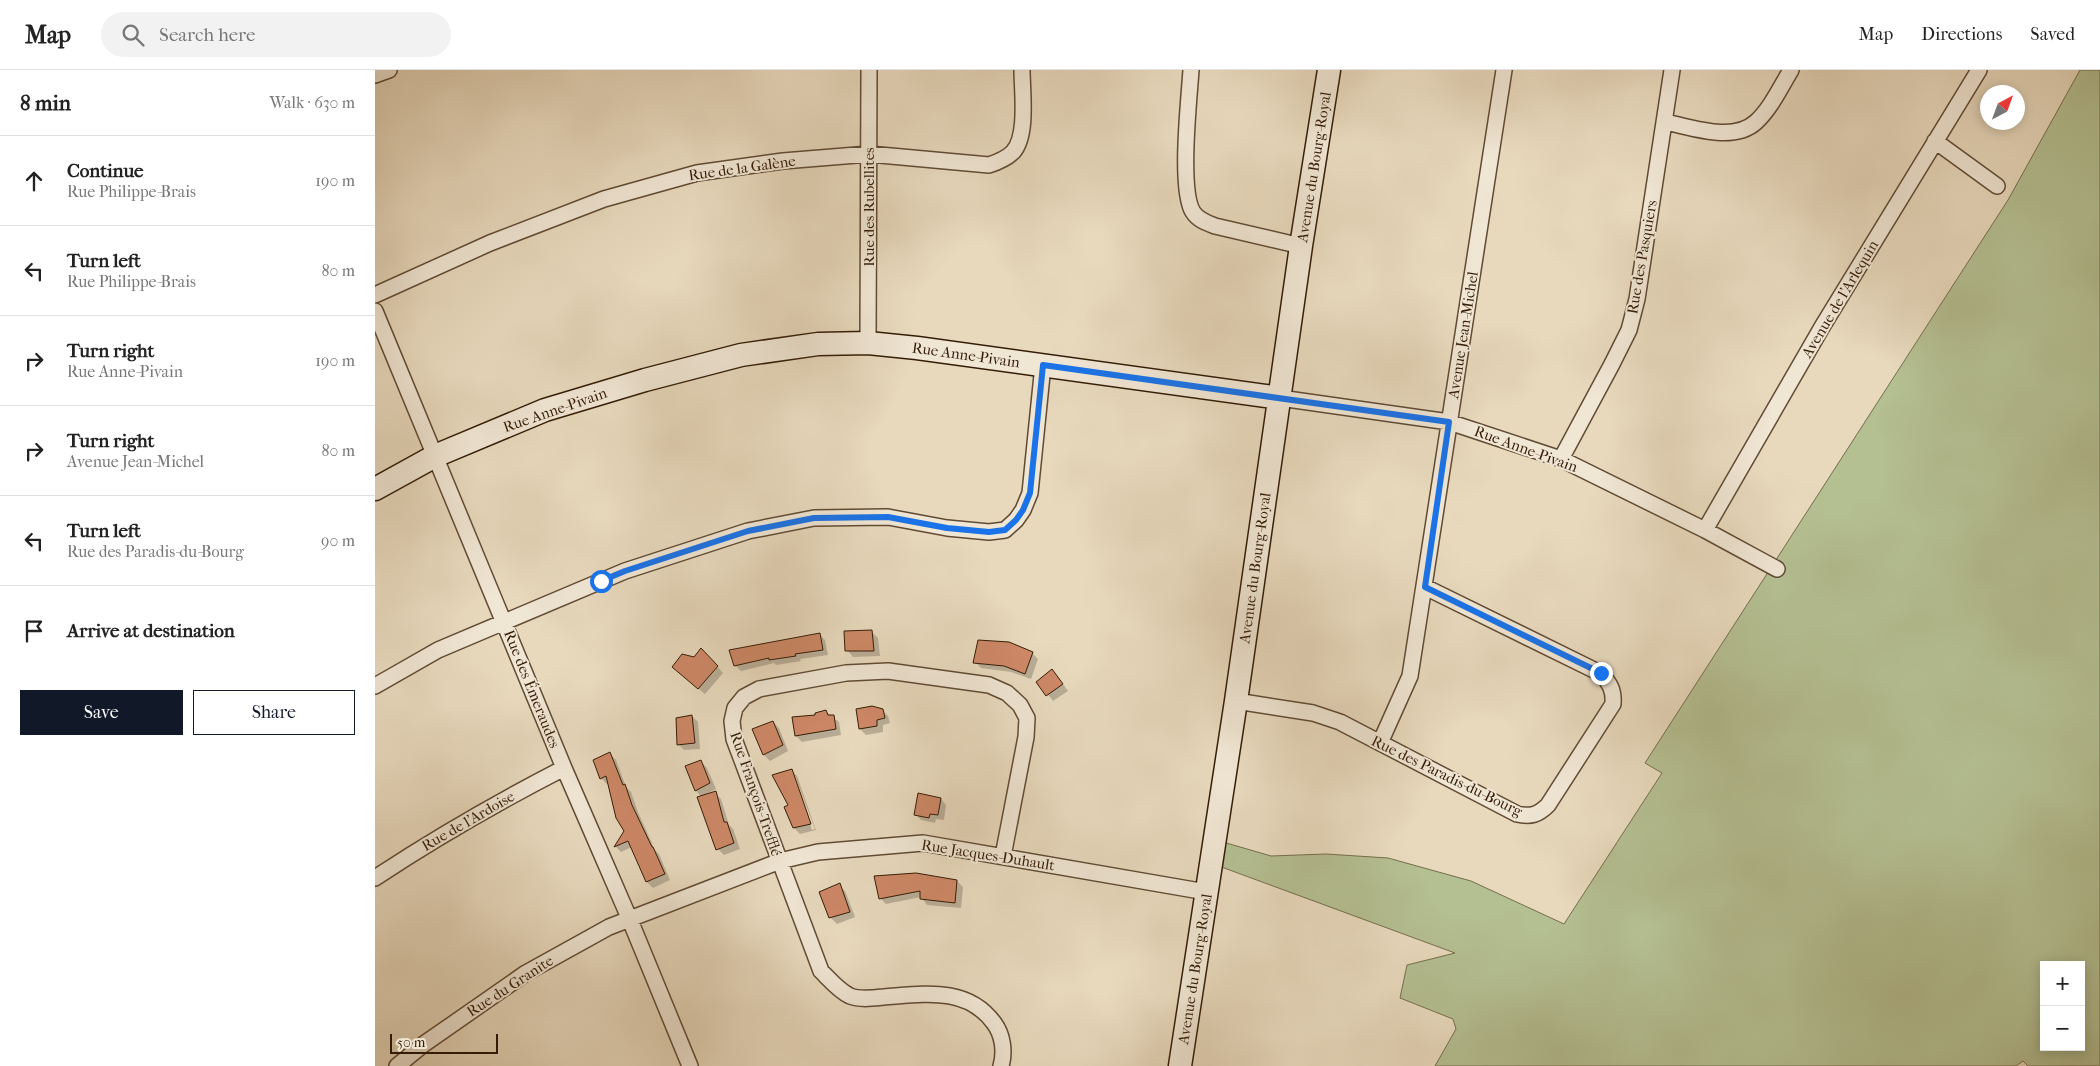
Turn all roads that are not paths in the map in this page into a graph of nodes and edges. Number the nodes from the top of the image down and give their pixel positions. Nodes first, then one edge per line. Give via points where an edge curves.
1 (389, 70) edge
2 (869, 70) edge
3 (1023, 70) edge
4 (1191, 70) edge
5 (1329, 70) edge
6 (1503, 70) edge
7 (1673, 70) edge
8 (1791, 70) edge
9 (1979, 70) edge
10 (375, 75) edge
11 (1665, 122) junction
12 (1935, 141) junction
13 (869, 154) junction
14 (1997, 186) dead end
15 (1301, 246) junction
16 (375, 296) edge
17 (375, 311) edge
18 (868, 343) junction
19 (1043, 365) junction
20 (1280, 398) junction
21 (1449, 422) junction
22 (435, 456) junction
23 (1561, 458) junction
24 (375, 489) edge
25 (1705, 530) junction
26 (1777, 569) dead end
27 (1425, 587) junction
28 (505, 622) junction
29 (375, 686) edge
30 (1236, 701) junction
31 (1380, 743) junction
32 (565, 768) junction
33 (1003, 856) junction
34 (780, 861) junction
35 (375, 878) edge
36 (1206, 892) junction
37 (630, 920) junction
38 (397, 1066) edge
39 (690, 1066) edge
40 (1001, 1066) edge
41 (1180, 1066) edge

1 - 10 street
2 - 13 street, Rue des Rubellites
3 - 13 street, Rue de la Galène via 1021,139 1014,151 1001,161 989,165
4 - 15 street via 1185,185 1193,213 1215,226
5 - 15 street, Avenue du Bourg-Royal
6 - 21 street, Avenue Jean-Michel
7 - 11 street, Rue des Pasquiers
8 - 11 street via 1768,108 1754,124 1740,131 1719,132
9 - 12 street, Avenue de l'Arlequin
11 - 23 street, Rue des Pasquiers via 1637,299 1629,330
12 - 14 street
12 - 25 street, Avenue de l'Arlequin via 1817,335
13 - 16 street, Rue de la Galène via 706,171 604,199 490,243
13 - 18 street, Rue des Rubellites
15 - 20 street, Avenue du Bourg-Royal
17 - 22 street, Rue des Émeraudes
18 - 19 street, Rue Anne-Pivain
18 - 22 street, Rue Anne-Pivain via 818,344 741,355 664,375 545,410
19 - 20 street, Rue Anne-Pivain
19 - 28 street via 1030,493 1023,510 1005,530 989,532 947,528 888,517 814,518 748,531 625,571
20 - 21 street, Rue Anne-Pivain
20 - 30 street, Avenue du Bourg-Royal
21 - 23 street, Rue Anne-Pivain
21 - 27 street, Avenue Jean-Michel
22 - 24 street, Rue Anne-Pivain
22 - 28 street, Rue des Émeraudes
23 - 25 street, Rue Anne-Pivain
25 - 26 street, Rue Anne-Pivain
27 - 31 street, Avenue Jean-Michel via 1410,676
27 - 31 street, Rue des Paradis-du-Bourg via 1601,673 1611,684 1613,704 1539,814 1517,814
28 - 29 street via 438,650
28 - 32 street, Rue des Émeraudes
30 - 31 street, Rue des Paradis-du-Bourg via 1313,713 1340,722
30 - 36 street, Avenue du Bourg-Royal
32 - 35 street, Rue de l'Ardoise via 497,803
32 - 37 street, Rue des Émeraudes
33 - 34 street, Rue Jacques-Duhault via 923,843 819,852
33 - 34 street, Rue François-Trefflé via 1026,737 1027,718 1020,705 1007,693 989,685 888,670 847,673 759,689 744,697 735,708 732,721 734,739
33 - 36 street, Rue Jacques-Duhault
34 - 37 street, Rue Jacques-Duhault
34 - 40 street, Rue François-Trefflé via 821,970 834,984 851,996 869,999 928,994 951,995 970,1001 999,1029 1004,1055
36 - 41 street, Avenue du Bourg-Royal
37 - 38 street, Rue du Granite via 609,927 526,972
37 - 39 street, Rue des Émeraudes

